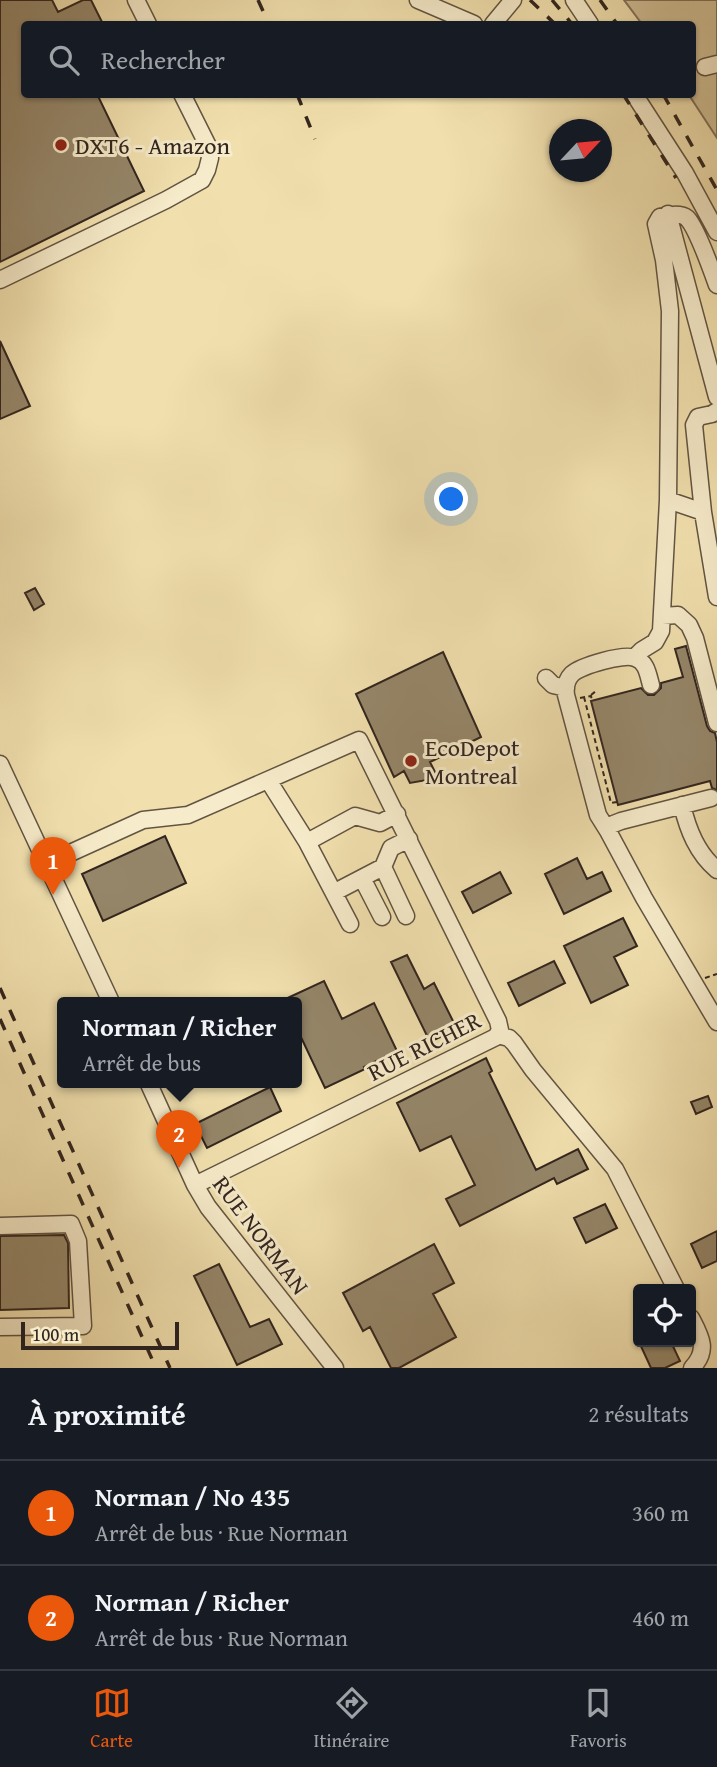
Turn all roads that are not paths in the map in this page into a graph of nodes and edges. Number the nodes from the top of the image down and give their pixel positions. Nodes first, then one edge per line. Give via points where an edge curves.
1 (136, 0) edge
2 (418, 0) edge
3 (513, 0) edge
4 (575, 0) edge
5 (146, 21) edge
6 (467, 21) edge
7 (496, 21) edge
8 (588, 21) edge
9 (184, 98) edge
10 (637, 98) edge
11 (668, 214) junction
12 (717, 232) edge
13 (0, 280) edge
14 (717, 285) edge
15 (717, 397) edge
16 (717, 411) edge
17 (668, 500) junction
18 (703, 512) junction
19 (717, 597) edge
20 (662, 616) junction
21 (635, 657) junction
22 (546, 678) dead end
23 (650, 685) dead end
24 (570, 694) junction
25 (717, 723) edge
26 (0, 764) edge
27 (268, 780) junction
28 (711, 798) dead end
29 (682, 805) junction
30 (397, 814) junction
31 (606, 827) junction
32 (408, 839) junction
33 (307, 842) junction
34 (47, 864) junction
35 (383, 867) junction
36 (717, 870) edge
37 (362, 878) junction
38 (335, 892) junction
39 (406, 916) dead end
40 (382, 917) dead end
41 (350, 924) dead end
42 (109, 997) edge
43 (717, 1022) edge
44 (498, 1035) junction
45 (151, 1088) edge
46 (195, 1185) junction
47 (0, 1226) edge
48 (673, 1284) edge
49 (0, 1328) edge
50 (696, 1329) edge
51 (335, 1368) edge
52 (692, 1368) edge

1 - 5 street
2 - 6 street
3 - 7 street
4 - 8 street
9 - 13 street via 208,146 210,158 202,180
10 - 12 street
11 - 14 street via 689,221
11 - 15 street
11 - 17 street via 660,216 656,224 670,311
16 - 18 street via 698,417 695,423
17 - 18 street
17 - 20 street
18 - 19 street
20 - 21 street via 657,639
20 - 25 street via 678,615 690,625
21 - 23 street via 645,666
21 - 24 street via 579,670 569,678
22 - 24 street
24 - 31 street via 566,699 595,809
26 - 34 street
27 - 30 street, RUE RICHER via 359,740
27 - 33 street
27 - 34 street via 188,815 143,820
28 - 29 street
29 - 31 street
29 - 36 street via 689,832
30 - 32 street, RUE RICHER
30 - 33 street via 380,823 355,817
31 - 43 street
32 - 35 street via 391,848
32 - 44 street, RUE RICHER via 498,1021
33 - 38 street
34 - 42 street
35 - 37 street
35 - 39 street
37 - 38 street
37 - 40 street
38 - 41 street
44 - 46 street, RUE RICHER
44 - 48 street via 514,1043 615,1169
45 - 46 street, RUE NORMAN
46 - 51 street, RUE NORMAN via 215,1218
47 - 49 street via 71,1224 78,1241 83,1326
50 - 52 street via 702,1348

